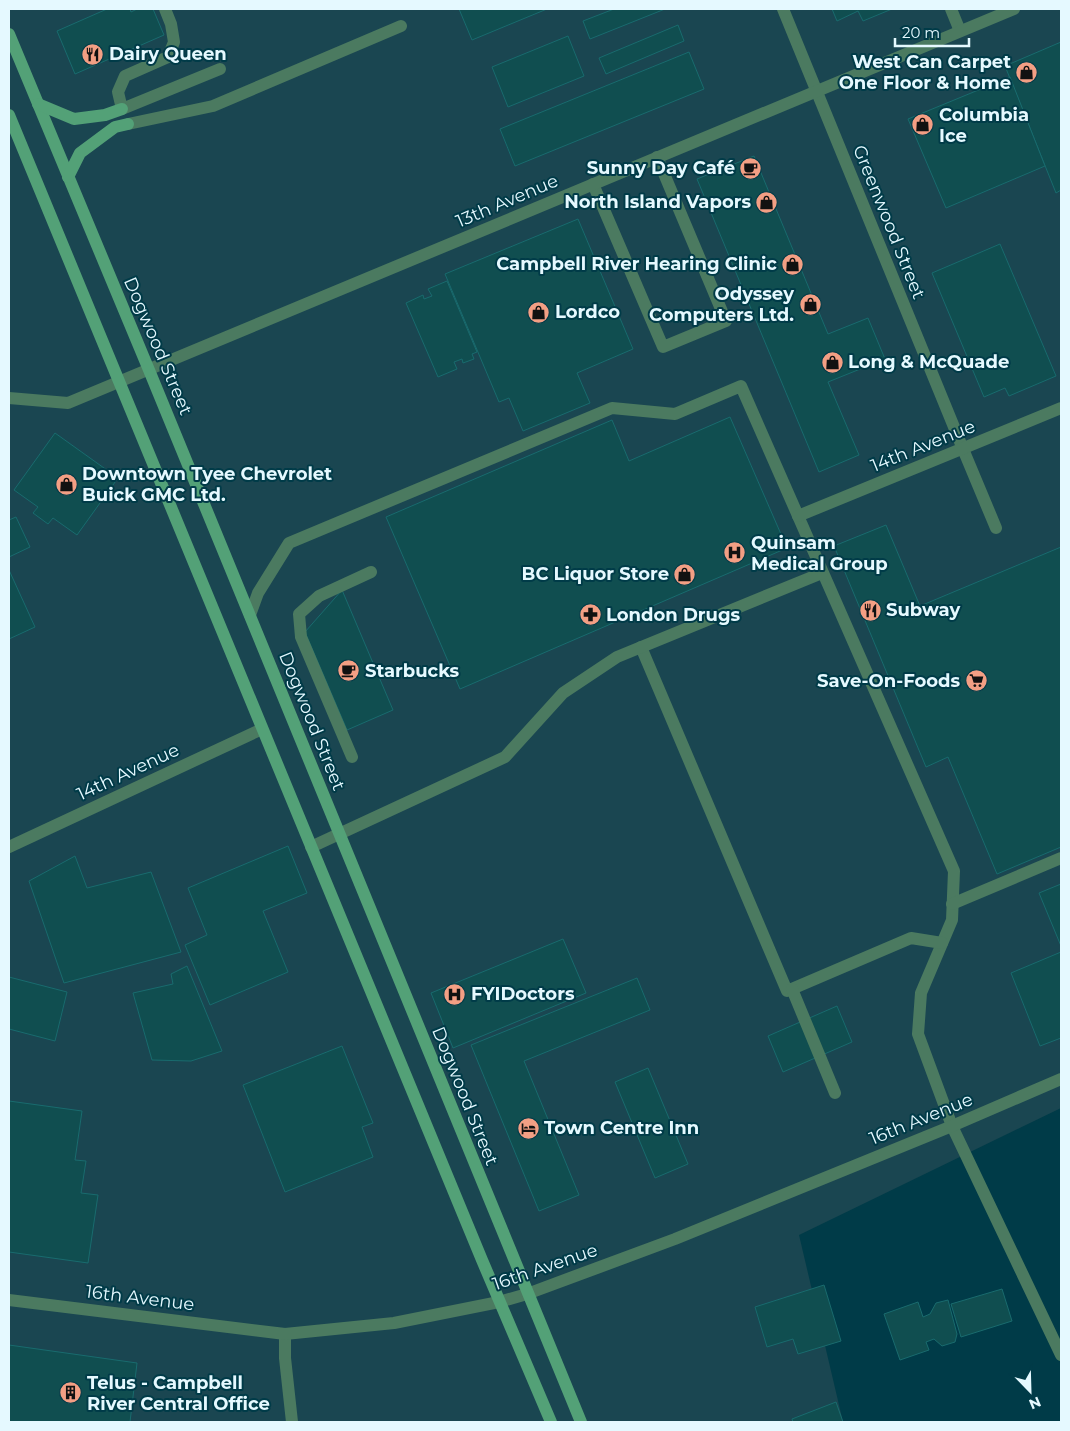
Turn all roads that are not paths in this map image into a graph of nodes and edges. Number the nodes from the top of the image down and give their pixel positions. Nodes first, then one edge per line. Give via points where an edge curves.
1 (165, 9) edge
2 (783, 9) edge
3 (951, 9) edge
4 (1014, 9) edge
5 (401, 26) dead end
6 (960, 31) junction
7 (9, 34) edge
8 (220, 69) dead end
9 (816, 91) junction
10 (38, 104) junction
11 (122, 109) junction
12 (9, 115) edge
13 (128, 124) joint
14 (657, 157) junction
15 (68, 178) junction
16 (593, 184) junction
17 (149, 370) junction
18 (119, 382) junction
19 (9, 398) edge
20 (1061, 408) edge
21 (963, 449) junction
22 (798, 516) junction
23 (996, 528) dead end
24 (371, 572) dead end
25 (822, 573) junction
26 (250, 615) junction
27 (641, 647) junction
28 (262, 729) junction
29 (352, 758) dead end
30 (339, 834) junction
31 (9, 847) edge
32 (311, 847) junction
33 (1061, 858) edge
34 (952, 904) junction
35 (942, 943) junction
36 (792, 989) junction
37 (1061, 1079) edge
38 (835, 1093) dead end
39 (952, 1126) junction
40 (527, 1294) junction
41 (9, 1300) edge
42 (499, 1302) junction
43 (285, 1334) junction
44 (1061, 1355) edge
45 (292, 1422) edge
46 (551, 1422) edge
47 (580, 1422) edge

1 - 11 street via 174,42 168,57 125,76 118,92
2 - 9 street, Greenwood Street
3 - 6 street
4 - 6 street, 13th Avenue
5 - 13 street via 212,106
6 - 9 street, 13th Avenue
7 - 10 main road, Dogwood Street
8 - 11 street
9 - 14 street, 13th Avenue
9 - 21 street, Greenwood Street
10 - 11 main road via 74,118 105,116
10 - 15 main road, Dogwood Street
12 - 18 main road
13 - 15 main road via 115,127 80,153
14 - 16 street, 13th Avenue
14 - 16 street via 726,321 662,348
15 - 17 main road, Dogwood Street
16 - 17 street, 13th Avenue
17 - 18 street, 13th Avenue
17 - 26 main road, Dogwood Street
18 - 19 street, 13th Avenue via 68,403
18 - 28 main road
20 - 21 street, 14th Avenue
21 - 22 street, 14th Avenue
21 - 23 street, Greenwood Street
22 - 25 street
22 - 26 street via 741,386 675,414 612,408 289,543 258,593
24 - 29 street via 319,596 299,614 301,637
25 - 27 street
25 - 34 street via 954,871
26 - 30 main road, Dogwood Street
27 - 30 street via 616,657 564,693 505,757
27 - 36 street via 787,991
28 - 31 street, 14th Avenue
28 - 32 main road
30 - 32 street
30 - 40 main road, Dogwood Street
32 - 42 main road
33 - 34 street
34 - 35 street via 952,920
35 - 36 street via 911,938
35 - 39 street via 921,993 918,1034
36 - 38 street
37 - 39 street, 16th Avenue
39 - 40 street, 16th Avenue via 675,1239
39 - 44 street
40 - 42 street, 16th Avenue
40 - 47 main road, Dogwood Street
41 - 43 street, 16th Avenue
42 - 43 street, 16th Avenue via 394,1323
42 - 46 main road
43 - 45 street

